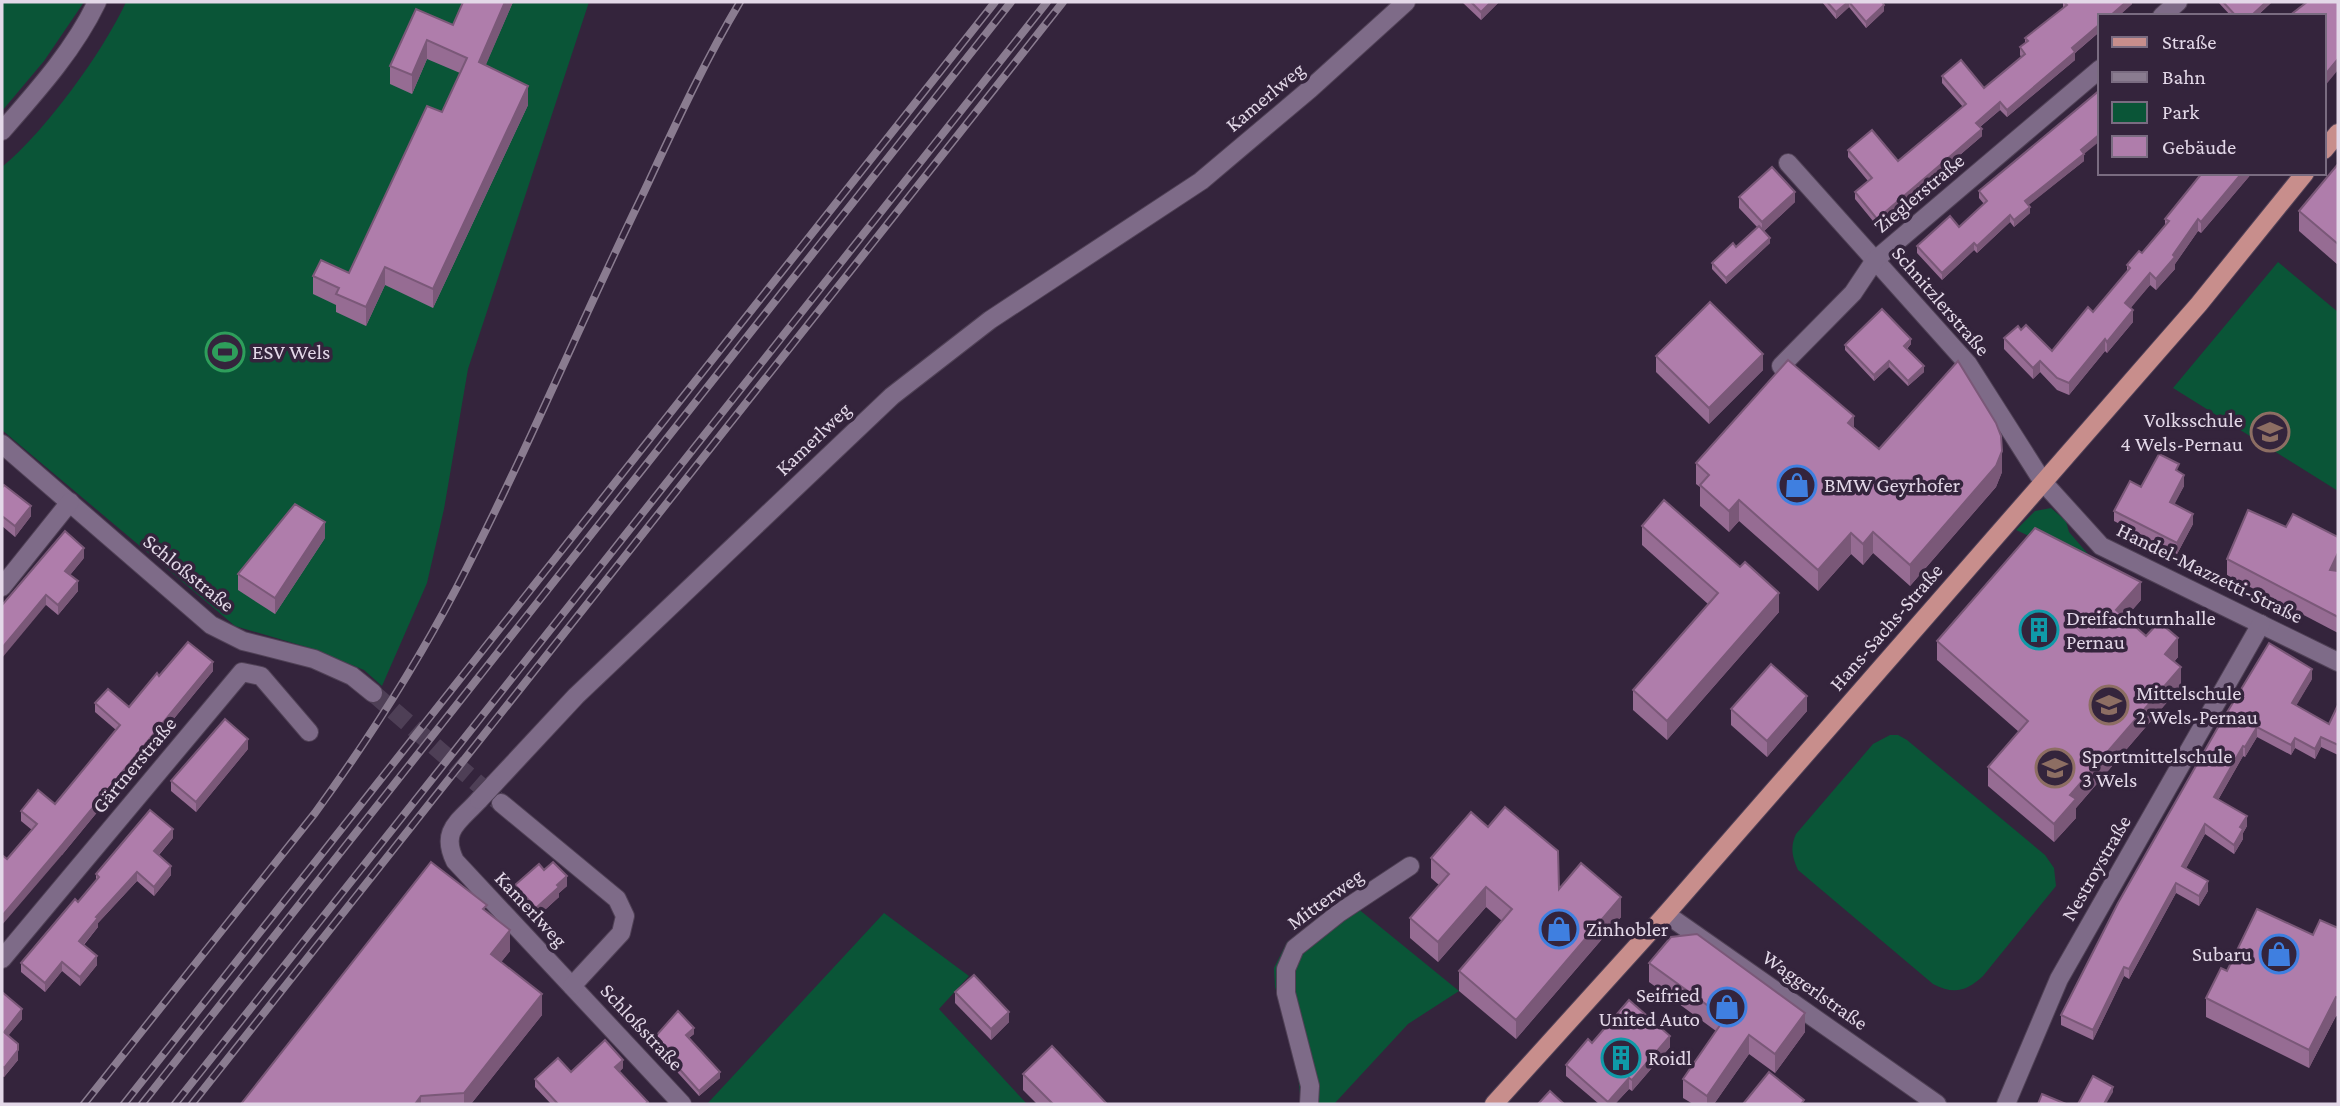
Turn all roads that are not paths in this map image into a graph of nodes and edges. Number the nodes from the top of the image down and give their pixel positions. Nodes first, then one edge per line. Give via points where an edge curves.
1 (97, 2) edge
2 (1406, 2) edge
3 (2178, 2) edge
4 (2164, 14) edge
5 (2098, 71) edge
6 (2, 131) edge
7 (2338, 133) edge
8 (2326, 148) edge
9 (1788, 163) dead end
10 (2303, 175) edge
11 (1875, 260) junction
12 (1781, 366) edge
13 (2, 444) edge
14 (2043, 482) junction
15 (70, 502) junction
16 (2, 587) edge
17 (2261, 624) junction
18 (2338, 662) edge
19 (373, 693) tunnel mouth
20 (309, 732) dead end
21 (501, 803) tunnel mouth
22 (1410, 866) dead end
23 (1666, 914) junction
24 (2, 959) edge
25 (572, 986) junction
26 (682, 1104) edge
27 (1309, 1104) edge
28 (1494, 1104) edge
29 (1937, 1104) edge
30 (2006, 1104) edge

1 - 6 street via 43,85
2 - 25 street, Kamerlweg, bridge via 1201,181 990,320 892,396 576,696 450,832 448,846 455,861
3 - 4 street
5 - 11 street, Zieglerstraße
7 - 8 main road
9 - 11 street, Schnitzlerstraße
10 - 14 main road, Hans-Sachs-Straße via 2199,304
11 - 12 street, Zieglerstraße via 1853,293
11 - 14 street, Schnitzlerstraße via 1968,365
13 - 15 street, Schloßstraße
14 - 17 street, Handel-Mazzetti-Straße via 2101,546
14 - 23 main road, Hans-Sachs-Straße
15 - 16 street
15 - 19 street, Schloßstraße via 211,625 243,641 314,659
17 - 18 street, Handel-Mazzetti-Straße
17 - 30 street, Nestroystraße via 2059,979
20 - 24 street, Gärtnerstraße via 261,676 242,672
21 - 25 street, Schloßstraße via 617,899 625,916 621,933
22 - 27 street, Mitterweg via 1295,948 1286,969 1286,993 1310,1086
23 - 28 main road, Hans-Sachs-Straße
23 - 29 street, Waggerlstraße
25 - 26 street, Schloßstraße

